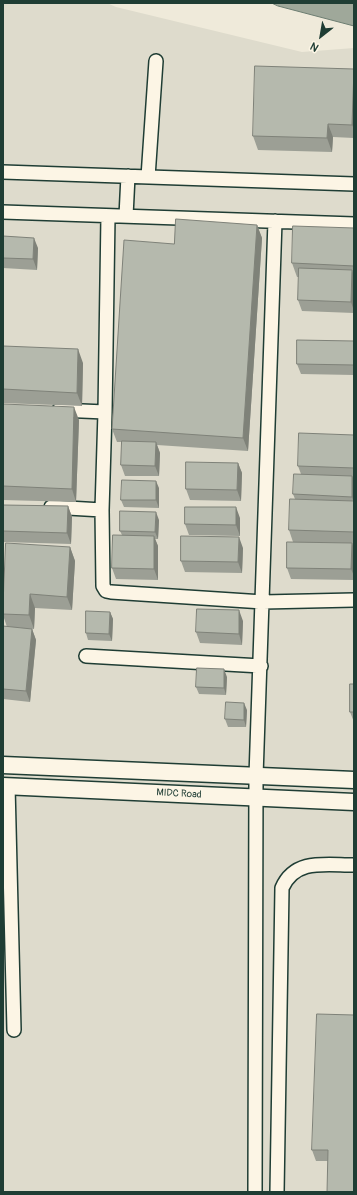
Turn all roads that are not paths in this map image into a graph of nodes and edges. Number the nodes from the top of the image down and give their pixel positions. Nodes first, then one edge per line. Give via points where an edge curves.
1 (156, 61) dead end
2 (3, 172) edge
3 (128, 176) junction
4 (148, 176) junction
5 (354, 184) edge
6 (3, 212) edge
7 (108, 216) junction
8 (126, 216) junction
9 (276, 221) junction
10 (354, 224) edge
11 (42, 410) edge
12 (105, 412) junction
13 (41, 507) edge
14 (102, 510) junction
15 (354, 600) edge
16 (263, 602) junction
17 (86, 656) dead end
18 (261, 666) junction
19 (3, 765) edge
20 (256, 776) junction
21 (354, 780) edge
22 (6, 786) edge
23 (256, 798) junction
24 (354, 802) edge
25 (354, 865) edge
26 (14, 1030) dead end
27 (255, 1192) edge
28 (277, 1192) edge

1 - 4 street
2 - 3 street
3 - 4 street
3 - 8 street
4 - 5 street
6 - 7 street
7 - 8 street
7 - 12 street
8 - 9 street
9 - 10 street
9 - 16 street
11 - 12 street
12 - 14 street
13 - 14 street
14 - 16 street via 103,586 106,591
15 - 16 street
16 - 18 street
17 - 18 street
18 - 20 street
19 - 20 main road
20 - 21 main road
20 - 23 street
22 - 23 main road, MIDC Road
22 - 26 street
23 - 24 main road, MIDC Road
23 - 27 street
25 - 28 street via 308,865 287,878 282,888

